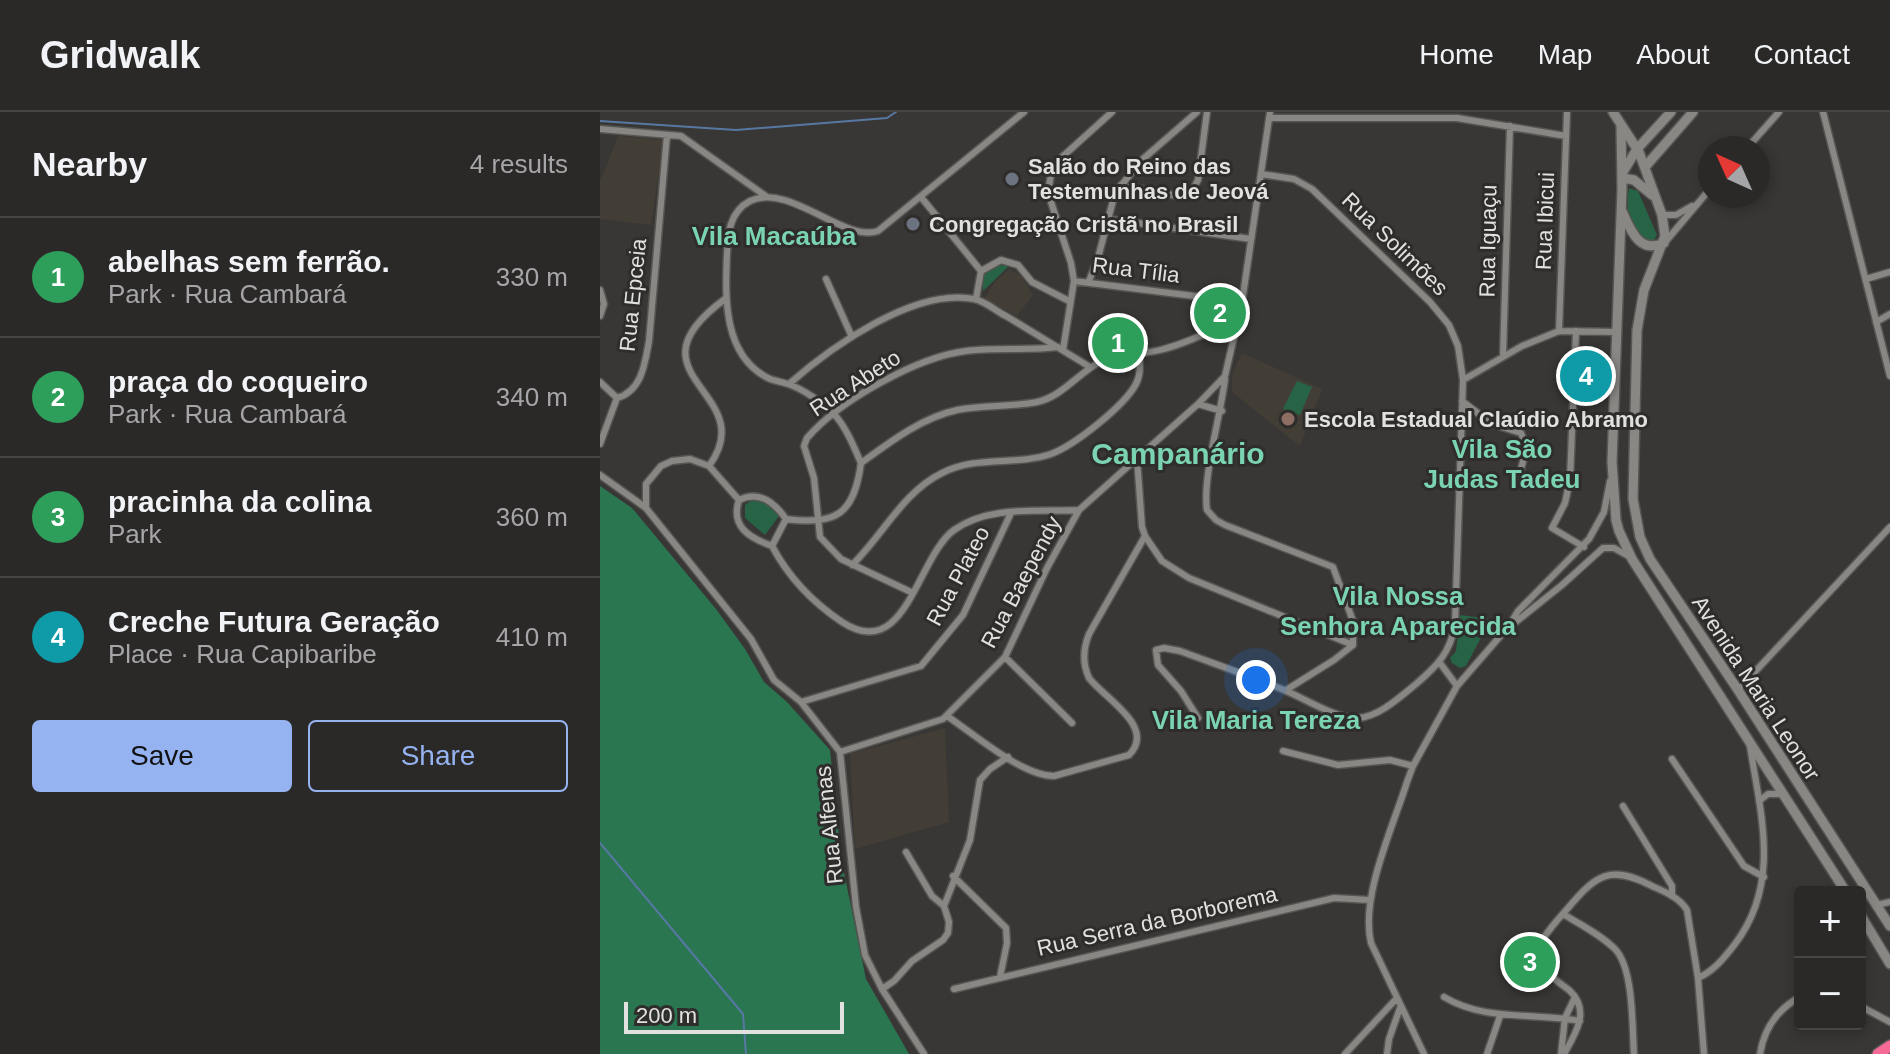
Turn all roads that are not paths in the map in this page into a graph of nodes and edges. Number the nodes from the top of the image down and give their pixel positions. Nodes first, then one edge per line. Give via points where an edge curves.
1 (1024, 112) edge
2 (1112, 112) edge
3 (1197, 112) edge
4 (1207, 112) edge
5 (1567, 112) edge
6 (1613, 112) edge
7 (1671, 112) edge
8 (1693, 112) edge
9 (1779, 112) edge
10 (1822, 113) edge
11 (1270, 115) edge
12 (1510, 126) junction
13 (1621, 126) junction
14 (600, 129) edge
15 (667, 135) junction
16 (1566, 136) junction
17 (1758, 136) edge
18 (1637, 149) junction
19 (1645, 167) junction
20 (1261, 174) junction
21 (1622, 176) junction
22 (1121, 185) junction
23 (767, 197) junction
24 (921, 197) junction
25 (1655, 197) junction
26 (1698, 201) edge
27 (1698, 203) edge
28 (1621, 208) junction
29 (1662, 215) junction
30 (1109, 219) junction
31 (1251, 239) junction
32 (1664, 243) junction
33 (981, 271) junction
34 (1890, 272) edge
35 (826, 279) dead end
36 (1866, 279) junction
37 (1074, 281) junction
38 (1089, 281) junction
39 (600, 290) edge
40 (725, 299) junction
41 (976, 299) junction
42 (1069, 301) junction
43 (1242, 302) junction
44 (1890, 314) edge
45 (600, 316) edge
46 (1239, 319) junction
47 (1876, 322) junction
48 (1559, 331) junction
49 (1576, 331) junction
50 (1617, 332) junction
51 (852, 337) junction
52 (1060, 348) junction
53 (1139, 354) junction
54 (1503, 356) junction
55 (1090, 367) junction
56 (1225, 376) junction
57 (1890, 376) edge
58 (1463, 380) junction
59 (600, 382) edge
60 (789, 384) junction
61 (617, 398) junction
62 (1462, 401) junction
63 (1198, 404) junction
64 (1222, 411) junction
65 (835, 415) junction
66 (600, 444) edge
67 (1137, 458) junction
68 (1612, 462) junction
69 (861, 463) junction
70 (709, 466) junction
71 (600, 475) edge
72 (1516, 483) dead end
73 (739, 500) junction
74 (646, 508) junction
75 (1079, 510) junction
76 (1011, 513) junction
77 (786, 519) junction
78 (817, 523) junction
79 (1890, 527) edge
80 (1145, 536) junction
81 (772, 546) junction
82 (1584, 547) junction
83 (1632, 559) junction
84 (852, 565) junction
85 (913, 593) junction
86 (1690, 618) junction
87 (1509, 626) junction
88 (1678, 628) junction
89 (1353, 645) junction
90 (1005, 657) junction
91 (1440, 663) junction
92 (1457, 686) junction
93 (1286, 690) junction
94 (1738, 690) junction
95 (801, 702) junction
96 (947, 716) junction
97 (1198, 718) dead end
98 (1072, 723) dead end
99 (1749, 740) junction
100 (1283, 751) dead end
101 (840, 752) junction
102 (1008, 757) junction
103 (1672, 759) dead end
104 (1413, 766) junction
105 (1784, 794) junction
106 (1759, 801) junction
107 (1623, 806) dead end
108 (906, 852) dead end
109 (953, 876) junction
110 (1764, 877) junction
111 (1842, 886) edge
112 (1672, 896) junction
113 (1370, 900) junction
114 (1890, 902) edge
115 (1877, 905) junction
116 (944, 906) junction
117 (1563, 914) junction
118 (1866, 924) edge
119 (1890, 926) edge
120 (1541, 942) junction
121 (1890, 964) edge
122 (1000, 977) junction
123 (1551, 977) junction
124 (1698, 978) junction
125 (882, 989) junction
126 (954, 989) dead end
127 (1444, 997) dead end
128 (1575, 997) junction
129 (1397, 998) junction
130 (1794, 1001) edge
131 (1400, 1008) junction
132 (1866, 1009) edge
133 (1500, 1016) junction
134 (1565, 1018) junction
135 (1580, 1021) junction
136 (1890, 1022) edge
137 (1890, 1046) edge
138 (924, 1054) edge
139 (1345, 1054) edge
140 (1387, 1054) edge
141 (1424, 1054) edge
142 (1487, 1054) edge
143 (1562, 1054) edge
144 (1634, 1054) edge
145 (1704, 1054) edge
146 (1760, 1054) edge
147 (1878, 1054) edge

1 - 24 street
2 - 37 street via 1061,158 1051,174 1051,202
3 - 22 street via 1163,139
4 - 22 street via 1198,180 1190,195
5 - 16 street, Rua Ibicui
6 - 13 street
7 - 18 street
8 - 19 street
9 - 17 street
10 - 36 street
11 - 12 street via 1436,117
11 - 20 street
12 - 16 street
12 - 54 street, Rua Iguaçu
13 - 18 street
13 - 21 street, Avenida Maria Leonor
14 - 15 street
15 - 23 street via 681,136
15 - 61 street, Rua Epceia via 649,341 635,387
16 - 48 street, Rua Ibicui
18 - 19 street
18 - 21 street
19 - 25 street
20 - 31 street
20 - 58 street, Rua Solimões via 1294,179 1312,189 1430,302 1455,336
21 - 25 street
21 - 28 street, Avenida Maria Leonor
22 - 30 street
23 - 24 street via 864,234 878,231
23 - 40 street via 752,200 733,217
24 - 33 street
25 - 29 street
26 - 29 street via 1676,215
27 - 32 street
28 - 32 street via 1639,242
28 - 50 street, Avenida Maria Leonor
29 - 32 street
30 - 31 street
30 - 38 street
31 - 43 street
32 - 86 street, Avenida Maria Leonor via 1639,310 1633,499 1650,559
33 - 41 street
33 - 42 street via 1010,261 1032,282
34 - 36 street
35 - 51 street
36 - 47 street
37 - 38 street, Rua Tília
37 - 42 street
38 - 43 street, Rua Tília
39 - 45 street
40 - 60 street via 746,362 772,380
40 - 70 street via 698,321 684,350 686,364 721,420 723,438
41 - 51 street via 919,304
41 - 52 street
42 - 52 street
43 - 46 street
44 - 47 street
46 - 53 street
46 - 56 street
47 - 57 street
48 - 49 street
48 - 54 street
49 - 50 street
49 - 82 street via 1570,480 1552,528
50 - 68 street, Avenida Maria Leonor
51 - 60 street
52 - 55 street
52 - 65 street, Rua Abeto via 966,351 933,358 902,371
53 - 55 street via 1115,356
53 - 84 street via 1138,380 1129,395 1079,437 1052,453 981,461 923,484
54 - 58 street
55 - 69 street via 1054,396 1037,402 942,414
56 - 63 street, Rua Baependy
56 - 64 street
58 - 62 street, Rua Solimões
59 - 61 street
60 - 65 street
61 - 66 street, Rua Epceia
62 - 72 street via 1492,424 1521,433 1526,455
62 - 91 street, Rua Solimões via 1455,625
63 - 64 street
63 - 67 street, Rua Baependy
64 - 89 street via 1208,480 1210,514 1225,525 1333,567 1353,621
65 - 69 street
65 - 78 street, Rua Abeto via 814,430 804,446 814,478
67 - 75 street, Rua Baependy
67 - 80 street
68 - 82 street via 1604,512
68 - 83 street, Avenida Maria Leonor via 1616,520
69 - 78 street via 846,506
70 - 73 street
70 - 74 street via 690,459 661,466 646,484
71 - 74 street, Rua Alfenas
73 - 77 street via 759,496
73 - 81 street via 740,528
74 - 95 street, Rua Alfenas via 751,639 774,680
75 - 76 street
75 - 90 street, Rua Baependy
76 - 85 street via 986,514 955,529 936,549
76 - 95 street, Rua Plateo via 963,615 921,666
77 - 78 street
77 - 81 street
78 - 84 street via 829,549
79 - 94 street
80 - 89 street via 1162,561 1189,578
80 - 102 street via 1084,651 1089,678 1135,725 1134,750 1123,758 1054,776 1036,773
81 - 85 street via 810,598 848,626 885,628
82 - 87 street
83 - 87 street via 1603,548
83 - 88 street, Avenida Maria Leonor
84 - 85 street
86 - 88 street
86 - 94 street, Avenida Maria Leonor
87 - 92 street
88 - 99 street, Avenida Maria Leonor
89 - 93 street
90 - 96 street, Rua Baependy
90 - 98 street
91 - 92 street
91 - 93 street via 1363,718 1342,715
92 - 104 street
93 - 97 street via 1180,651 1156,650 1158,665
94 - 115 street, Avenida Maria Leonor
95 - 101 street, Rua Alfenas
96 - 101 street, Rua Baependy
96 - 102 street
99 - 105 street, Avenida Maria Leonor
99 - 106 street
100 - 104 street via 1338,765 1390,760
101 - 125 street, Rua Alfenas via 856,907 865,955
102 - 109 street via 980,780 974,827
103 - 110 street via 1744,866
104 - 113 street
105 - 106 street via 1772,793
105 - 111 street, Avenida Maria Leonor
106 - 110 street
107 - 112 street via 1672,886
108 - 116 street via 932,896
109 - 116 street
109 - 122 street via 1006,928
110 - 124 street via 1746,929 1715,968
112 - 117 street via 1627,874 1608,874 1589,885
112 - 124 street via 1687,910
113 - 122 street, Rua Serra da Borborema via 1334,898
113 - 129 street via 1371,943
114 - 115 street
115 - 119 street, Avenida Maria Leonor
116 - 125 street via 946,937
117 - 120 street
117 - 144 street via 1620,955 1628,977
118 - 121 street
120 - 123 street
120 - 123 street via 1526,947 1520,963
122 - 126 street, Rua Serra da Borborema
123 - 128 street
124 - 145 street
125 - 138 street, Rua Alfenas
127 - 133 street
128 - 134 street
128 - 135 street
129 - 131 street
129 - 139 street
130 - 146 street via 1773,1021
131 - 140 street
131 - 141 street
132 - 136 street
133 - 134 street
133 - 142 street
134 - 135 street
134 - 143 street
135 - 143 street
137 - 147 highway

